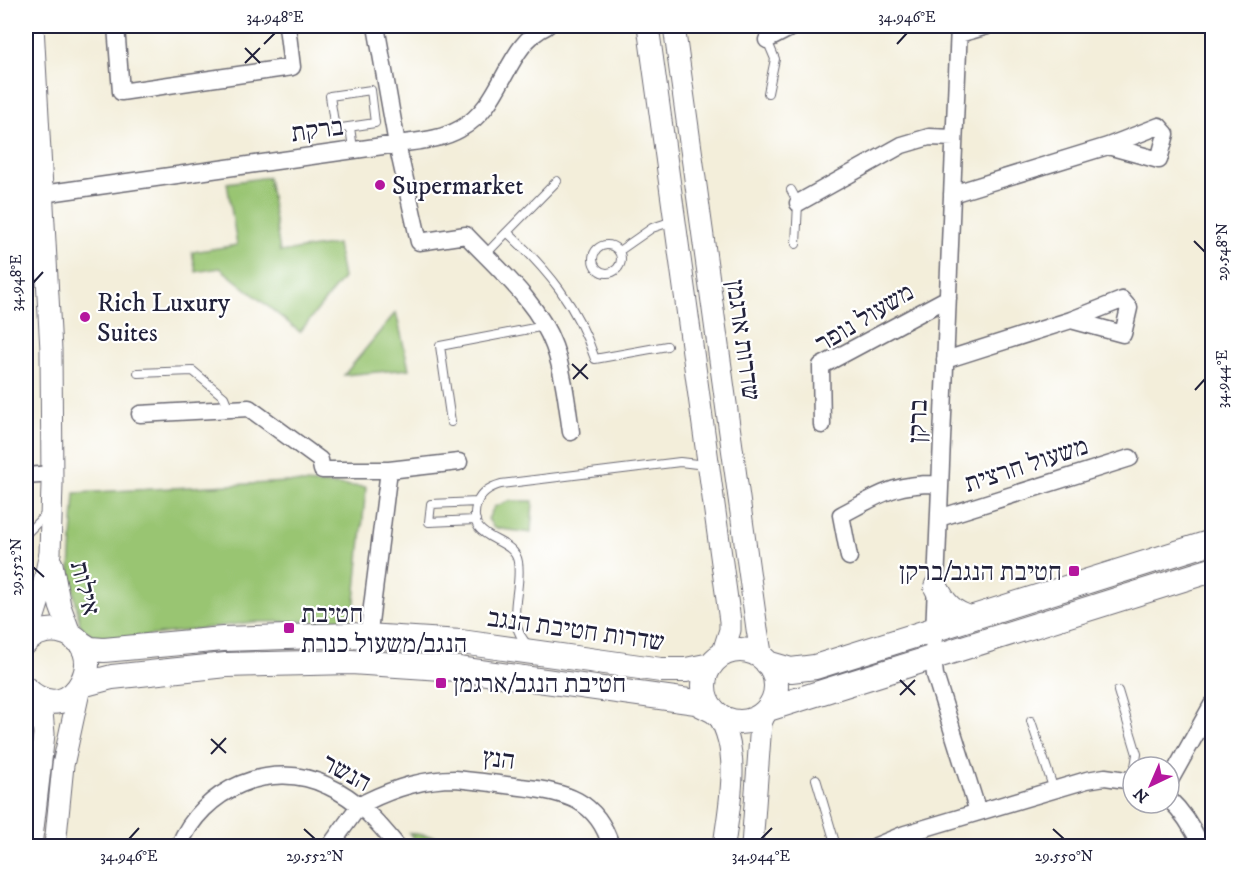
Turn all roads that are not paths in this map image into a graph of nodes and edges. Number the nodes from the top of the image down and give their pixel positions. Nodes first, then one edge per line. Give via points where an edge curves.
1 (33, 26) edge
2 (116, 26) edge
3 (287, 26) edge
4 (376, 26) edge
5 (547, 26) edge
6 (648, 26) edge
7 (674, 26) edge
8 (794, 26) edge
9 (987, 26) edge
10 (959, 30) edge
11 (767, 40) joint
12 (768, 93) dead end
13 (350, 127) junction
14 (954, 138) junction
15 (397, 144) junction
16 (1108, 146) dead end
17 (353, 149) junction
18 (557, 181) dead end
19 (42, 194) junction
20 (952, 194) junction
21 (794, 197) joint
22 (674, 220) junction
23 (507, 232) junction
24 (795, 244) dead end
25 (619, 251) dead end
26 (485, 255) junction
27 (948, 298) junction
28 (1071, 320) dead end
29 (545, 326) junction
30 (666, 346) dead end
31 (945, 360) junction
32 (138, 373) dead end
33 (230, 409) junction
34 (140, 414) dead end
35 (451, 422) dead end
36 (822, 425) dead end
37 (571, 432) dead end
38 (1130, 458) dead end
39 (459, 462) dead end
40 (389, 470) junction
41 (709, 472) junction
42 (52, 474) junction
43 (26, 476) edge
44 (940, 484) junction
45 (477, 502) junction
46 (51, 509) junction
47 (939, 518) junction
48 (476, 520) junction
49 (26, 534) edge
50 (1212, 542) edge
51 (50, 554) junction
52 (849, 557) dead end
53 (1212, 570) edge
54 (936, 587) junction
55 (970, 618) junction
56 (934, 629) junction
57 (369, 636) junction
58 (74, 638) junction
59 (26, 642) edge
60 (541, 652) junction
61 (933, 658) junction
62 (717, 660) junction
63 (766, 661) junction
64 (365, 663) junction
65 (81, 686) junction
66 (28, 691) edge
67 (1118, 691) dead end
68 (1212, 705) edge
69 (767, 710) junction
70 (715, 712) junction
71 (1032, 721) dead end
72 (1137, 755) edge
73 (1181, 761) edge
74 (1121, 776) edge
75 (816, 779) dead end
76 (1054, 790) junction
77 (360, 806) junction
78 (1181, 811) edge
79 (978, 812) junction
80 (915, 839) edge
81 (31, 846) edge
82 (55, 846) edge
83 (179, 846) edge
84 (330, 846) edge
85 (397, 846) edge
86 (611, 846) edge
87 (724, 846) edge
88 (752, 846) edge
89 (836, 846) edge
90 (876, 846) edge
91 (1201, 846) edge

1 - 19 street, אילות
2 - 3 street via 121,92 292,67
4 - 15 street
5 - 15 street, ברקת via 526,41 492,99 468,124 447,135
6 - 22 street, שדרות ארגמן
7 - 63 street, שדרות ארגמן via 757,629
8 - 11 street
9 - 10 street
10 - 14 street, ברקן
11 - 12 lane via 775,59
13 - 13 lane via 375,123 371,90 330,96 335,129
13 - 17 lane
14 - 20 street, ברקן
14 - 21 street via 929,137 902,145
15 - 17 street, ברקת
15 - 26 street via 419,242 466,235
16 - 20 street
17 - 19 street, ברקת
18 - 23 lane
19 - 42 street, אילות via 51,350
20 - 27 street, ברקן
21 - 24 lane
22 - 25 lane via 652,228
22 - 41 street, שדרות ארגמן
23 - 26 lane
23 - 30 lane via 560,289 581,321 595,358
26 - 29 street
27 - 31 street, ברקן
27 - 36 street, משעול נופר via 820,366
28 - 31 street
29 - 35 lane via 440,346
29 - 37 street via 558,358
31 - 44 street, ברקן
32 - 33 lane via 193,370 224,397
33 - 34 street
33 - 40 street via 249,408 320,460 322,470
38 - 47 street, משעול חרצית
39 - 40 street
40 - 57 street
41 - 45 lane via 697,464 680,462 501,484 490,487
41 - 62 street, שדרות ארגמן via 730,621
42 - 43 street
42 - 46 street, אילות
44 - 47 street, ברקן
44 - 52 street via 888,489 841,514
45 - 48 lane
45 - 48 lane via 431,504 429,522
46 - 49 lane
46 - 51 street, אילות
47 - 54 street, ברקן
48 - 60 lane via 485,535 515,554 519,571 515,623 526,644
50 - 55 main road
51 - 58 street, אילות via 57,595
51 - 59 street, אילות
53 - 61 main road
54 - 55 main road via 945,604
54 - 56 street, ברקן
55 - 56 main road
56 - 61 street, ברקן
56 - 63 main road via 809,669 785,669
57 - 58 main road, שדרות חטיבת הנגב via 246,638 104,650 90,649
57 - 60 main road, שדרות חטיבת הנגב
57 - 64 street
58 - 59 main road, שדרות חטיבת הנגב via 58,631 45,631
58 - 65 main road via 85,652 87,665
60 - 62 main road, שדרות חטיבת הנגב via 662,670 686,670
61 - 69 main road
61 - 79 street, ברקן
62 - 63 main road via 732,651 746,651
62 - 70 main road via 706,673 704,687 706,701
63 - 69 main road via 777,686
64 - 65 main road via 225,665 112,677
64 - 70 main road via 521,676 690,701
65 - 66 main road via 60,700 46,700
65 - 82 street via 63,765
66 - 81 street via 42,712 44,734
67 - 72 lane
68 - 73 street
69 - 70 main road via 754,720 741,723
69 - 88 street via 761,723
70 - 87 street via 727,734 731,764
71 - 76 lane
74 - 76 street via 1087,780
75 - 89 lane
76 - 79 street
77 - 83 street, הנשר via 327,785 304,777 257,778 210,802 195,818
77 - 84 street
77 - 85 street, הנשר
77 - 86 street, הנץ via 398,788 441,778 549,790 566,794 592,811
78 - 91 street
79 - 80 street
80 - 90 street

